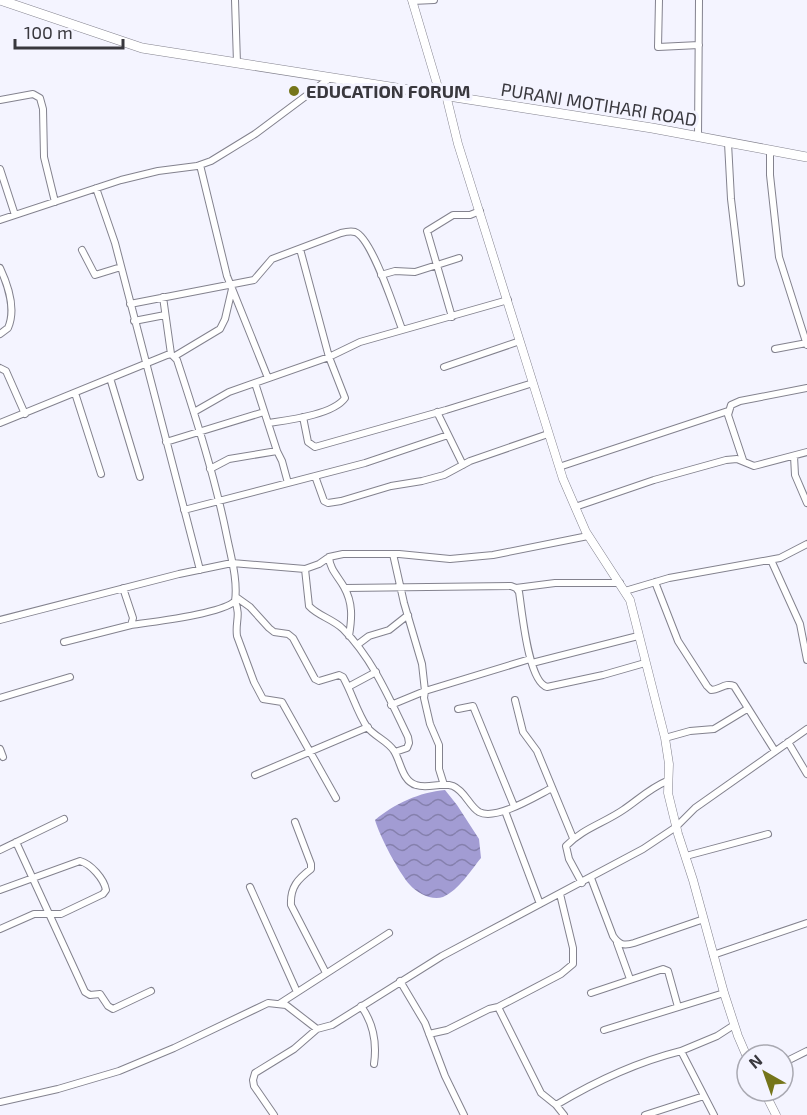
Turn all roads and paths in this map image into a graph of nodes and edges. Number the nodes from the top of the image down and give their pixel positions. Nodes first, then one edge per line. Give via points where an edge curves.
1 (0, 0) edge
2 (235, 0) edge
3 (412, 0) edge
4 (434, 0) edge
5 (659, 0) edge
6 (699, 0) edge
7 (699, 45) junction
8 (237, 63) junction
9 (330, 78) junction
10 (443, 95) junction
11 (0, 100) edge
12 (698, 137) junction
13 (728, 142) junction
14 (770, 151) junction
15 (807, 157) edge
16 (200, 165) junction
17 (0, 169) edge
18 (96, 188) junction
19 (55, 202) junction
20 (480, 211) junction
21 (15, 215) junction
22 (0, 220) edge
23 (300, 249) junction
24 (82, 250) dead end
25 (459, 258) dead end
26 (436, 265) junction
27 (121, 267) junction
28 (0, 268) edge
29 (381, 275) junction
30 (741, 283) dead end
31 (230, 286) junction
32 (163, 297) junction
33 (508, 300) junction
34 (130, 304) junction
35 (165, 315) junction
36 (452, 317) junction
37 (134, 321) junction
38 (402, 329) junction
39 (0, 334) edge
40 (520, 340) junction
41 (807, 343) edge
42 (775, 349) dead end
43 (173, 355) junction
44 (329, 357) junction
45 (145, 363) junction
46 (444, 367) dead end
47 (0, 368) edge
48 (110, 378) junction
49 (268, 378) junction
50 (255, 383) junction
51 (533, 383) junction
52 (807, 387) edge
53 (75, 393) junction
54 (728, 411) junction
55 (194, 412) junction
56 (264, 412) junction
57 (437, 412) junction
58 (25, 414) junction
59 (303, 417) junction
60 (0, 423) edge
61 (268, 423) junction
62 (199, 432) junction
63 (548, 434) junction
64 (448, 435) junction
65 (166, 442) junction
66 (277, 451) junction
67 (807, 452) edge
68 (794, 456) junction
69 (743, 460) junction
70 (463, 465) junction
71 (559, 467) junction
72 (210, 470) junction
73 (100, 474) dead end
74 (315, 476) junction
75 (140, 477) dead end
76 (288, 483) junction
77 (219, 501) junction
78 (807, 502) edge
79 (575, 507) junction
80 (184, 510) junction
81 (588, 536) junction
82 (807, 544) edge
83 (393, 554) junction
84 (329, 556) junction
85 (771, 560) junction
86 (232, 563) junction
87 (305, 568) junction
88 (200, 570) junction
89 (655, 582) junction
90 (620, 584) junction
91 (400, 587) junction
92 (123, 588) junction
93 (345, 588) junction
94 (516, 588) junction
95 (625, 591) junction
96 (235, 599) junction
97 (408, 615) junction
98 (0, 620) edge
99 (131, 625) junction
100 (349, 636) junction
101 (638, 636) junction
102 (64, 642) dead end
103 (357, 645) junction
104 (807, 660) edge
105 (531, 661) junction
106 (645, 663) junction
107 (376, 672) junction
108 (70, 677) dead end
109 (348, 687) junction
110 (425, 691) junction
111 (0, 699) edge
112 (515, 700) dead end
113 (392, 705) junction
114 (458, 709) dead end
115 (747, 709) junction
116 (368, 727) junction
117 (807, 729) edge
118 (665, 738) junction
119 (788, 742) junction
120 (0, 749) edge
121 (774, 751) junction
122 (395, 752) junction
123 (310, 753) junction
124 (3, 757) dead end
125 (807, 774) edge
126 (255, 776) dead end
127 (667, 781) junction
128 (444, 785) junction
129 (552, 788) junction
130 (336, 798) dead end
131 (514, 806) junction
132 (505, 812) junction
133 (64, 819) dead end
134 (295, 822) dead end
135 (676, 827) junction
136 (768, 834) dead end
137 (573, 838) junction
138 (16, 842) junction
139 (0, 850) edge
140 (686, 856) junction
141 (33, 878) junction
142 (591, 878) junction
143 (582, 883) junction
144 (249, 887) dead end
145 (0, 890) edge
146 (560, 894) junction
147 (540, 904) junction
148 (51, 914) junction
149 (704, 919) junction
150 (807, 923) edge
151 (0, 929) edge
152 (389, 933) dead end
153 (617, 942) junction
154 (713, 955) junction
155 (326, 973) junction
156 (630, 979) junction
157 (400, 981) junction
158 (151, 991) dead end
159 (297, 992) junction
160 (591, 993) dead end
161 (724, 993) junction
162 (279, 1004) junction
163 (361, 1006) junction
164 (498, 1007) junction
165 (678, 1007) junction
166 (734, 1025) junction
167 (317, 1029) junction
168 (604, 1030) dead end
169 (429, 1034) junction
170 (741, 1043) edge
171 (681, 1050) junction
172 (374, 1064) dead end
173 (704, 1096) junction
174 (0, 1102) edge
175 (556, 1105) junction
176 (664, 1112) edge
177 (274, 1115) edge
178 (464, 1115) edge
179 (564, 1115) edge
180 (645, 1115) edge
181 (714, 1115) edge

1 - 8 main road, PURANI MOTIHARI ROAD via 131,45
2 - 8 street
3 - 4 street
3 - 10 street
5 - 7 street via 658,47
6 - 7 street
7 - 12 street
8 - 9 main road, PURANI MOTIHARI ROAD
9 - 10 main road, PURANI MOTIHARI ROAD
9 - 16 street via 240,144
10 - 12 main road, PURANI MOTIHARI ROAD
10 - 20 street
11 - 19 street via 33,94 40,98 44,157
12 - 13 main road, PURANI MOTIHARI ROAD
13 - 14 main road, PURANI MOTIHARI ROAD
13 - 30 street
14 - 15 main road, PURANI MOTIHARI ROAD
14 - 41 street via 779,257
16 - 18 street via 142,174
16 - 31 street
17 - 21 street
18 - 19 street
18 - 27 street
19 - 21 street
20 - 26 street via 453,215 427,231
20 - 33 street
21 - 22 street
23 - 29 street via 341,233 356,232 368,246
23 - 31 street via 272,259 254,280
23 - 44 street
24 - 27 street via 95,275
25 - 26 street
26 - 29 street via 415,272
26 - 36 street
27 - 34 street
28 - 39 street via 12,314 8,328
29 - 38 street
31 - 32 street
31 - 43 street via 220,329
31 - 49 street
32 - 34 street
32 - 35 street
33 - 36 street
33 - 40 street
34 - 37 street
35 - 37 street
35 - 43 street
36 - 38 street
37 - 45 street
38 - 44 street
40 - 46 street
40 - 51 street
41 - 42 street
43 - 45 street
43 - 55 street
44 - 49 street
44 - 59 street via 345,398 342,403
45 - 48 street
45 - 65 street
47 - 58 street via 6,372
48 - 53 street
48 - 75 street
49 - 50 street
50 - 55 street via 229,392
50 - 56 street
51 - 57 street
51 - 63 street
52 - 54 street via 740,401 730,405
53 - 58 street
53 - 73 street
54 - 69 street
54 - 71 street
55 - 62 street
56 - 61 street
56 - 62 street
57 - 59 street via 315,447 308,442
57 - 64 street
58 - 60 street
59 - 61 street
61 - 66 street
62 - 65 street
62 - 72 street
63 - 70 street
63 - 71 street
64 - 70 street
64 - 74 street
65 - 80 street
66 - 72 street via 230,459
66 - 76 street
67 - 68 street
68 - 69 street via 754,466
68 - 78 street via 795,475
69 - 79 street via 726,460 654,480
70 - 74 street via 444,475 333,502 321,497
71 - 79 street
72 - 77 street
74 - 76 street
76 - 77 street
77 - 80 street
77 - 86 street
79 - 81 street
80 - 88 street
81 - 83 street via 494,555 450,559
81 - 90 street
82 - 85 street
83 - 84 street
83 - 91 street
84 - 87 street
84 - 93 street via 331,568
85 - 89 street
85 - 104 street via 798,618
86 - 87 street
86 - 88 street
86 - 96 street
87 - 100 street via 309,606 335,621
88 - 92 street
89 - 95 street
89 - 115 street via 678,641 707,686 716,690 734,686
90 - 94 street via 555,583
90 - 95 street
91 - 93 street
91 - 94 street
91 - 97 street
92 - 98 street
92 - 99 street via 133,618
93 - 100 street via 351,606
94 - 105 street
95 - 101 street
96 - 99 street via 229,606
96 - 109 street via 274,632 293,638 315,679 339,675
96 - 123 street via 239,616 237,636 257,690 263,699 282,702
97 - 103 street
97 - 110 street
99 - 102 street
100 - 103 street
101 - 105 street
101 - 106 street
103 - 107 street
105 - 106 street via 538,681 547,687
105 - 110 street
106 - 118 street
107 - 109 street
107 - 113 street
108 - 111 street
109 - 116 street
110 - 113 street
110 - 128 street via 426,711 439,745
112 - 129 street via 523,732 537,751
113 - 122 street via 409,743 403,751
114 - 131 street via 473,705
115 - 118 street via 714,729
115 - 121 street
116 - 122 street
116 - 123 street
117 - 119 street
118 - 127 street
119 - 121 street
119 - 125 street
120 - 124 street
121 - 135 street via 695,808
122 - 128 street via 411,783
123 - 126 street
123 - 130 street
127 - 135 street
127 - 137 street
128 - 132 street via 457,789 479,812
129 - 131 street
129 - 137 street
131 - 132 street
132 - 147 street
133 - 138 street
134 - 155 street via 311,869 296,881 291,905
135 - 140 street
135 - 142 street
136 - 140 street
137 - 143 street via 566,852
138 - 139 street
138 - 141 street
140 - 149 street
141 - 145 street
141 - 148 street
141 - 148 street via 80,861 90,866 106,886 103,894 67,912
142 - 143 street
142 - 153 street
143 - 146 street
144 - 159 street
146 - 147 street
146 - 164 street via 573,964
147 - 157 street
148 - 151 street via 34,914
148 - 158 street via 86,992 100,994 113,1009
149 - 153 street via 633,944
149 - 154 street
150 - 154 street
152 - 155 street
153 - 156 street
154 - 161 street
155 - 159 street
156 - 160 street
156 - 165 street via 668,971
157 - 163 street
157 - 169 street
159 - 162 street
161 - 165 street
161 - 166 street
162 - 167 street
162 - 174 street via 268,1003 119,1071
163 - 167 street via 332,1025
163 - 172 street via 372,1026
164 - 169 street
164 - 175 street via 541,1093
165 - 168 street
166 - 170 street
166 - 171 street
167 - 177 street via 255,1073 255,1086
169 - 178 street
171 - 173 street
171 - 175 street via 624,1069
173 - 176 street
173 - 181 street
175 - 179 street
176 - 180 street

